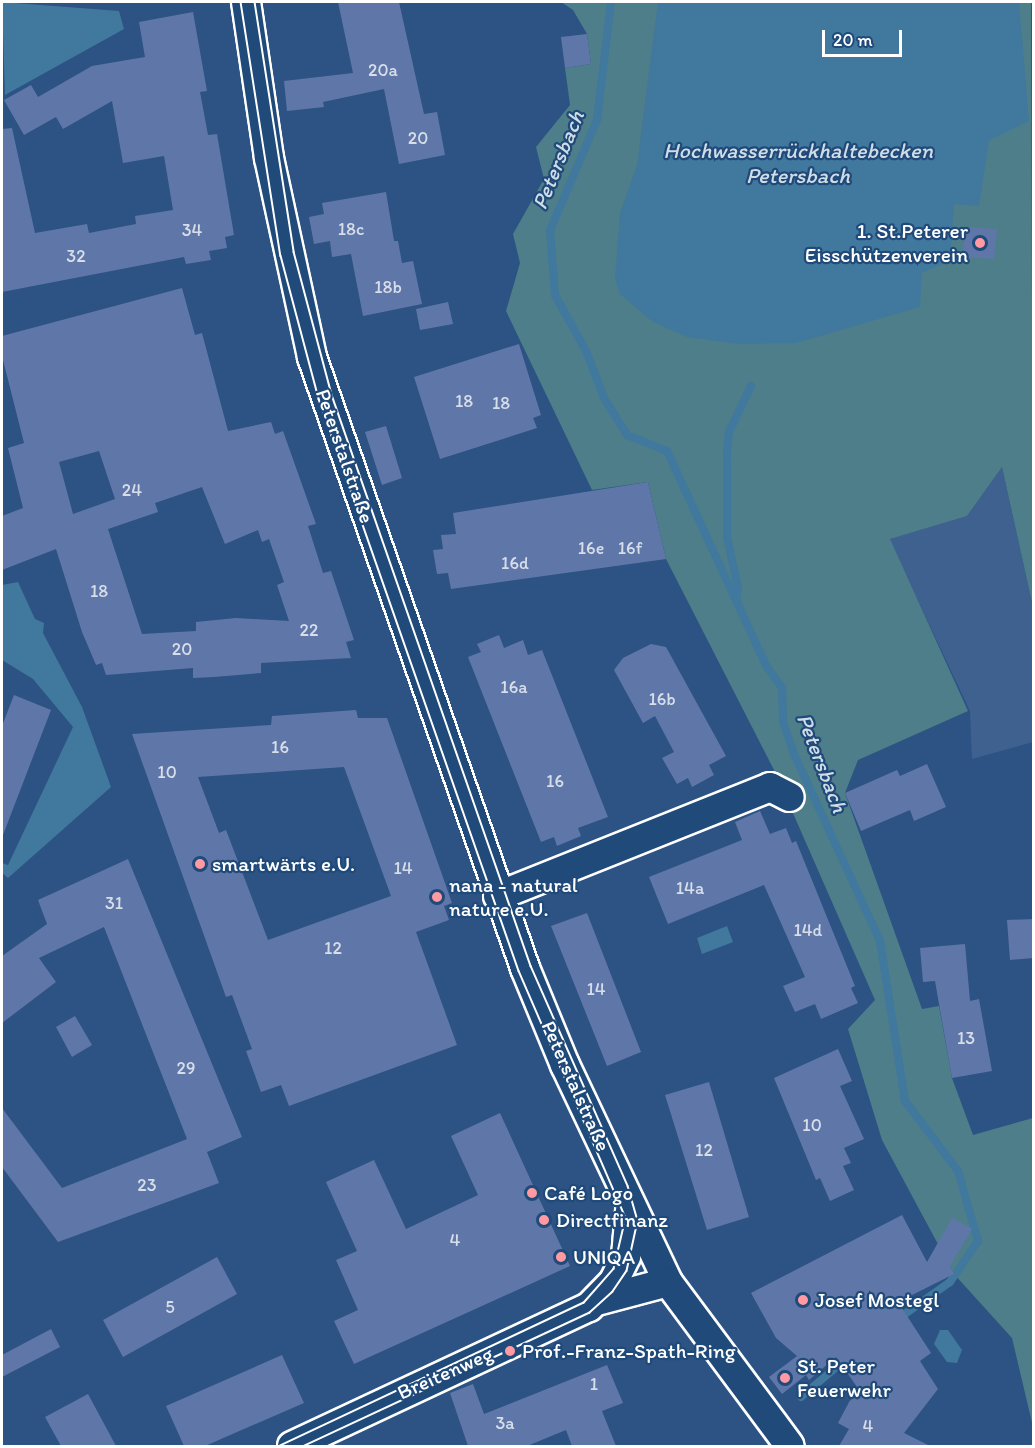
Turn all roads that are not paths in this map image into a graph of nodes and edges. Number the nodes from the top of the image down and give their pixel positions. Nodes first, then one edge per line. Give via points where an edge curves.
1 (246, 2) edge
2 (790, 797) dead end
3 (498, 896) junction
4 (629, 1204) junction
5 (668, 1282) junction
6 (597, 1301) junction
7 (292, 1446) edge
8 (790, 1446) edge

1 - 3 street, Peterstalstraße via 278,202 312,357
2 - 3 street via 770,787
3 - 4 street, Peterstalstraße via 565,1065
4 - 5 street, Peterstalstraße
4 - 6 street via 631,1234 626,1256
5 - 6 street, Breitenweg
5 - 8 street, Peterstalstraße
6 - 7 street, Breitenweg

